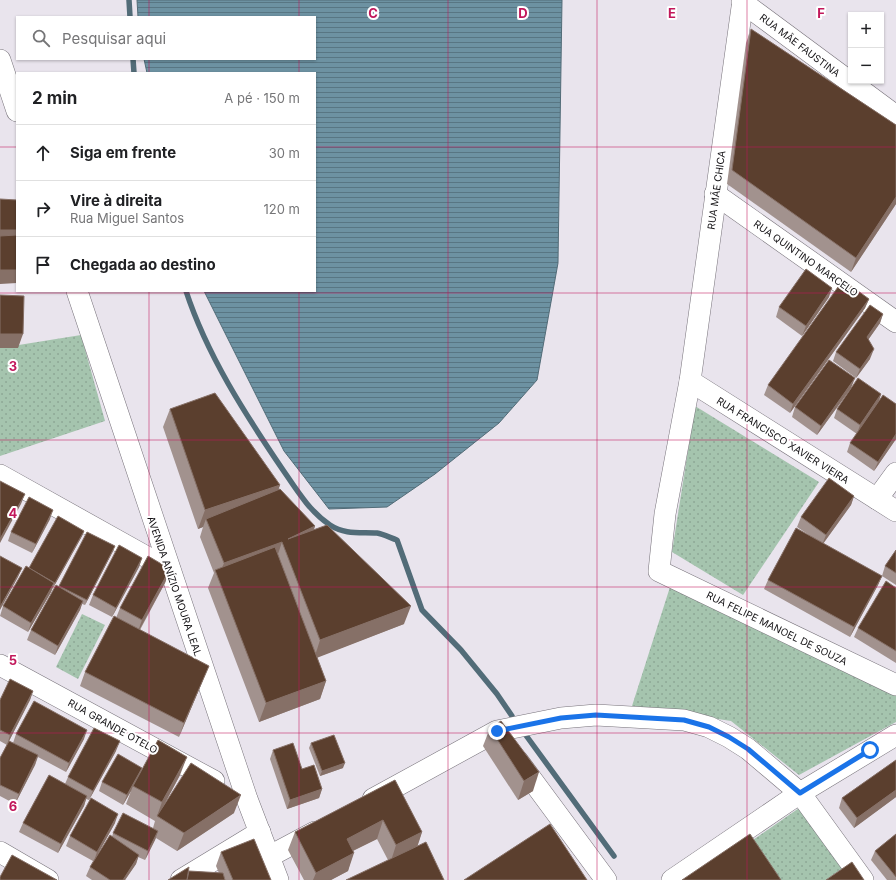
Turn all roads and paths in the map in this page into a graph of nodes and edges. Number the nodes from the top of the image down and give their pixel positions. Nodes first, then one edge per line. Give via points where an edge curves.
1 (742, 1) edge
2 (0, 60) edge
3 (16, 108) edge
4 (896, 116) edge
5 (716, 194) junction
6 (77, 292) edge
7 (896, 322) edge
8 (690, 380) junction
9 (896, 473) edge
10 (0, 475) edge
11 (877, 499) junction
12 (896, 511) edge
13 (170, 570) junction
14 (659, 571) joint
15 (0, 665) edge
16 (896, 685) edge
17 (497, 731) junction
18 (896, 735) edge
19 (800, 793) junction
20 (247, 799) junction
21 (359, 807) edge
22 (332, 822) edge
23 (260, 832) junction
24 (0, 852) edge
25 (270, 856) junction
26 (48, 880) edge
27 (181, 880) edge
28 (278, 880) edge
29 (606, 880) edge
30 (672, 880) edge
31 (863, 880) edge

1 - 4 street, RUA MÃE FAUSTINA
1 - 5 street, RUA MÃE CHICA
2 - 3 street
5 - 7 street, RUA QUINTINO MARCELO
5 - 8 street, RUA MÃE CHICA
6 - 13 street, AVENIDA ANÍZIO MOURA LEAL
8 - 11 street, RUA FRANCISCO XAVIER VIEIRA
8 - 14 street, RUA MÃE CHICA via 665,514
9 - 11 street
10 - 13 street
11 - 12 street, RUA FRANCISCO XAVIER VIEIRA
13 - 20 street, AVENIDA ANÍZIO MOURA LEAL
14 - 16 street, RUA FELIPE MANOEL DE SOUZA
15 - 20 street, RUA GRANDE OTELO
17 - 19 street via 561,718 596,715 684,720 709,727 729,737 748,749
17 - 21 street
17 - 29 street
18 - 19 street
19 - 30 street
19 - 31 street
20 - 23 street, AVENIDA ANÍZIO MOURA LEAL
22 - 25 street
23 - 25 street, AVENIDA ANÍZIO MOURA LEAL
23 - 27 street
24 - 26 street
25 - 28 street, AVENIDA ANÍZIO MOURA LEAL

